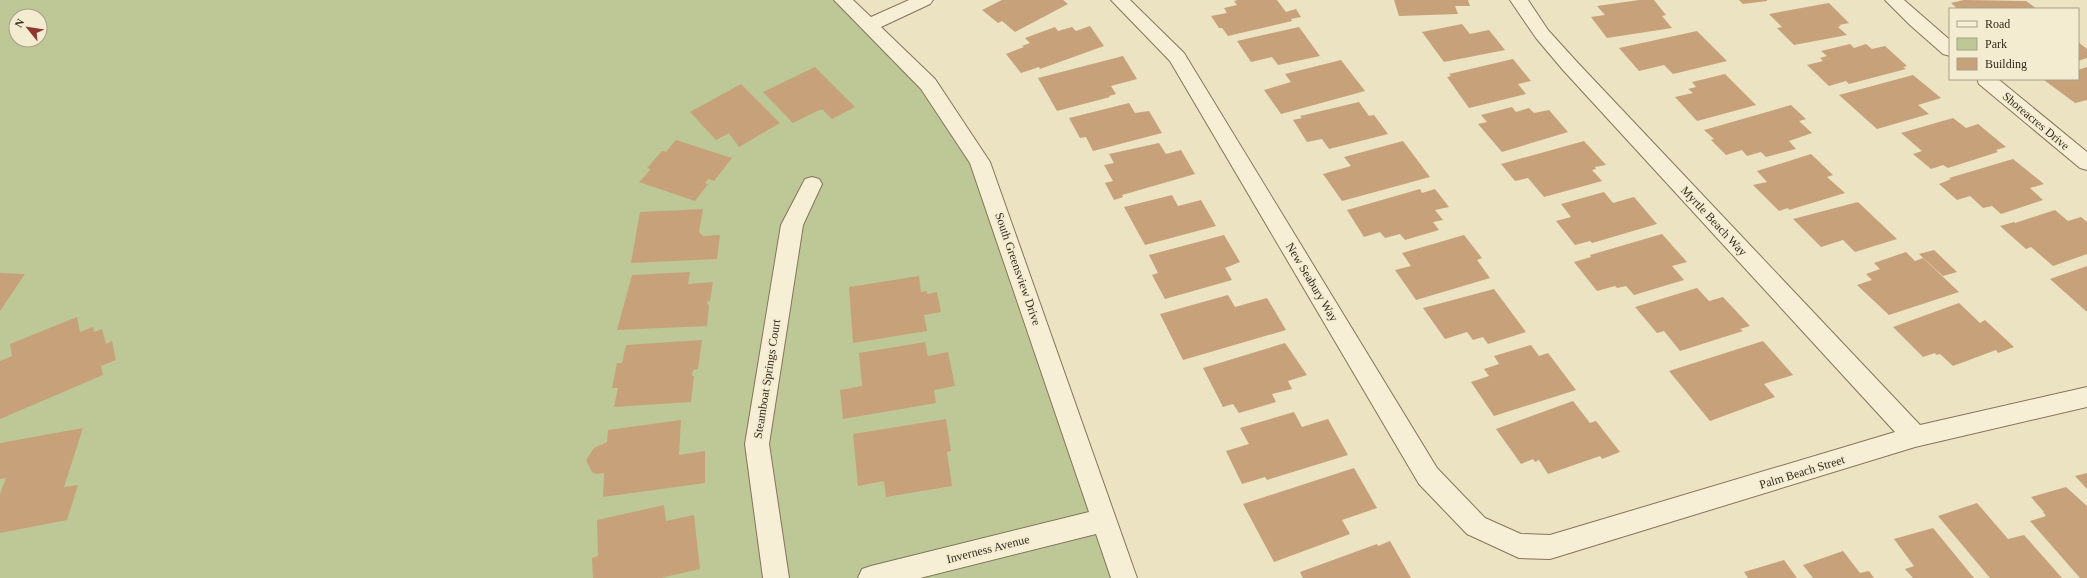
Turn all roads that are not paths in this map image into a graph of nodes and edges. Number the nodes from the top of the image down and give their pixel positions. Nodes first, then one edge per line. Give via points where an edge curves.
1 (843, 0) edge
2 (924, 0) edge
3 (1120, 0) edge
4 (1519, 0) edge
5 (1894, 0) edge
6 (870, 25) junction
7 (1949, 49) edge
8 (1987, 80) edge
9 (2087, 163) edge
10 (812, 184) dead end
11 (2087, 397) edge
12 (1916, 437) junction
13 (1104, 520) junction
14 (1519, 546) joint
15 (776, 578) edge
16 (871, 578) edge
17 (1124, 578) edge

1 - 6 street, South Greensview Drive
2 - 6 street
3 - 14 street, New Seabury Way via 1177,57 1428,476 1476,526
4 - 12 street, Myrtle Beach Way via 1542,34 1570,66
5 - 7 street
6 - 13 street, South Greensview Drive via 928,84 980,162
8 - 9 street, Shoreacres Drive
10 - 15 street, Steamboat Springs Court via 792,225 756,444
11 - 12 street, Palm Beach Street
12 - 14 street, Palm Beach Street via 1550,547
13 - 16 street, Inverness Avenue
13 - 17 street, South Greensview Drive

